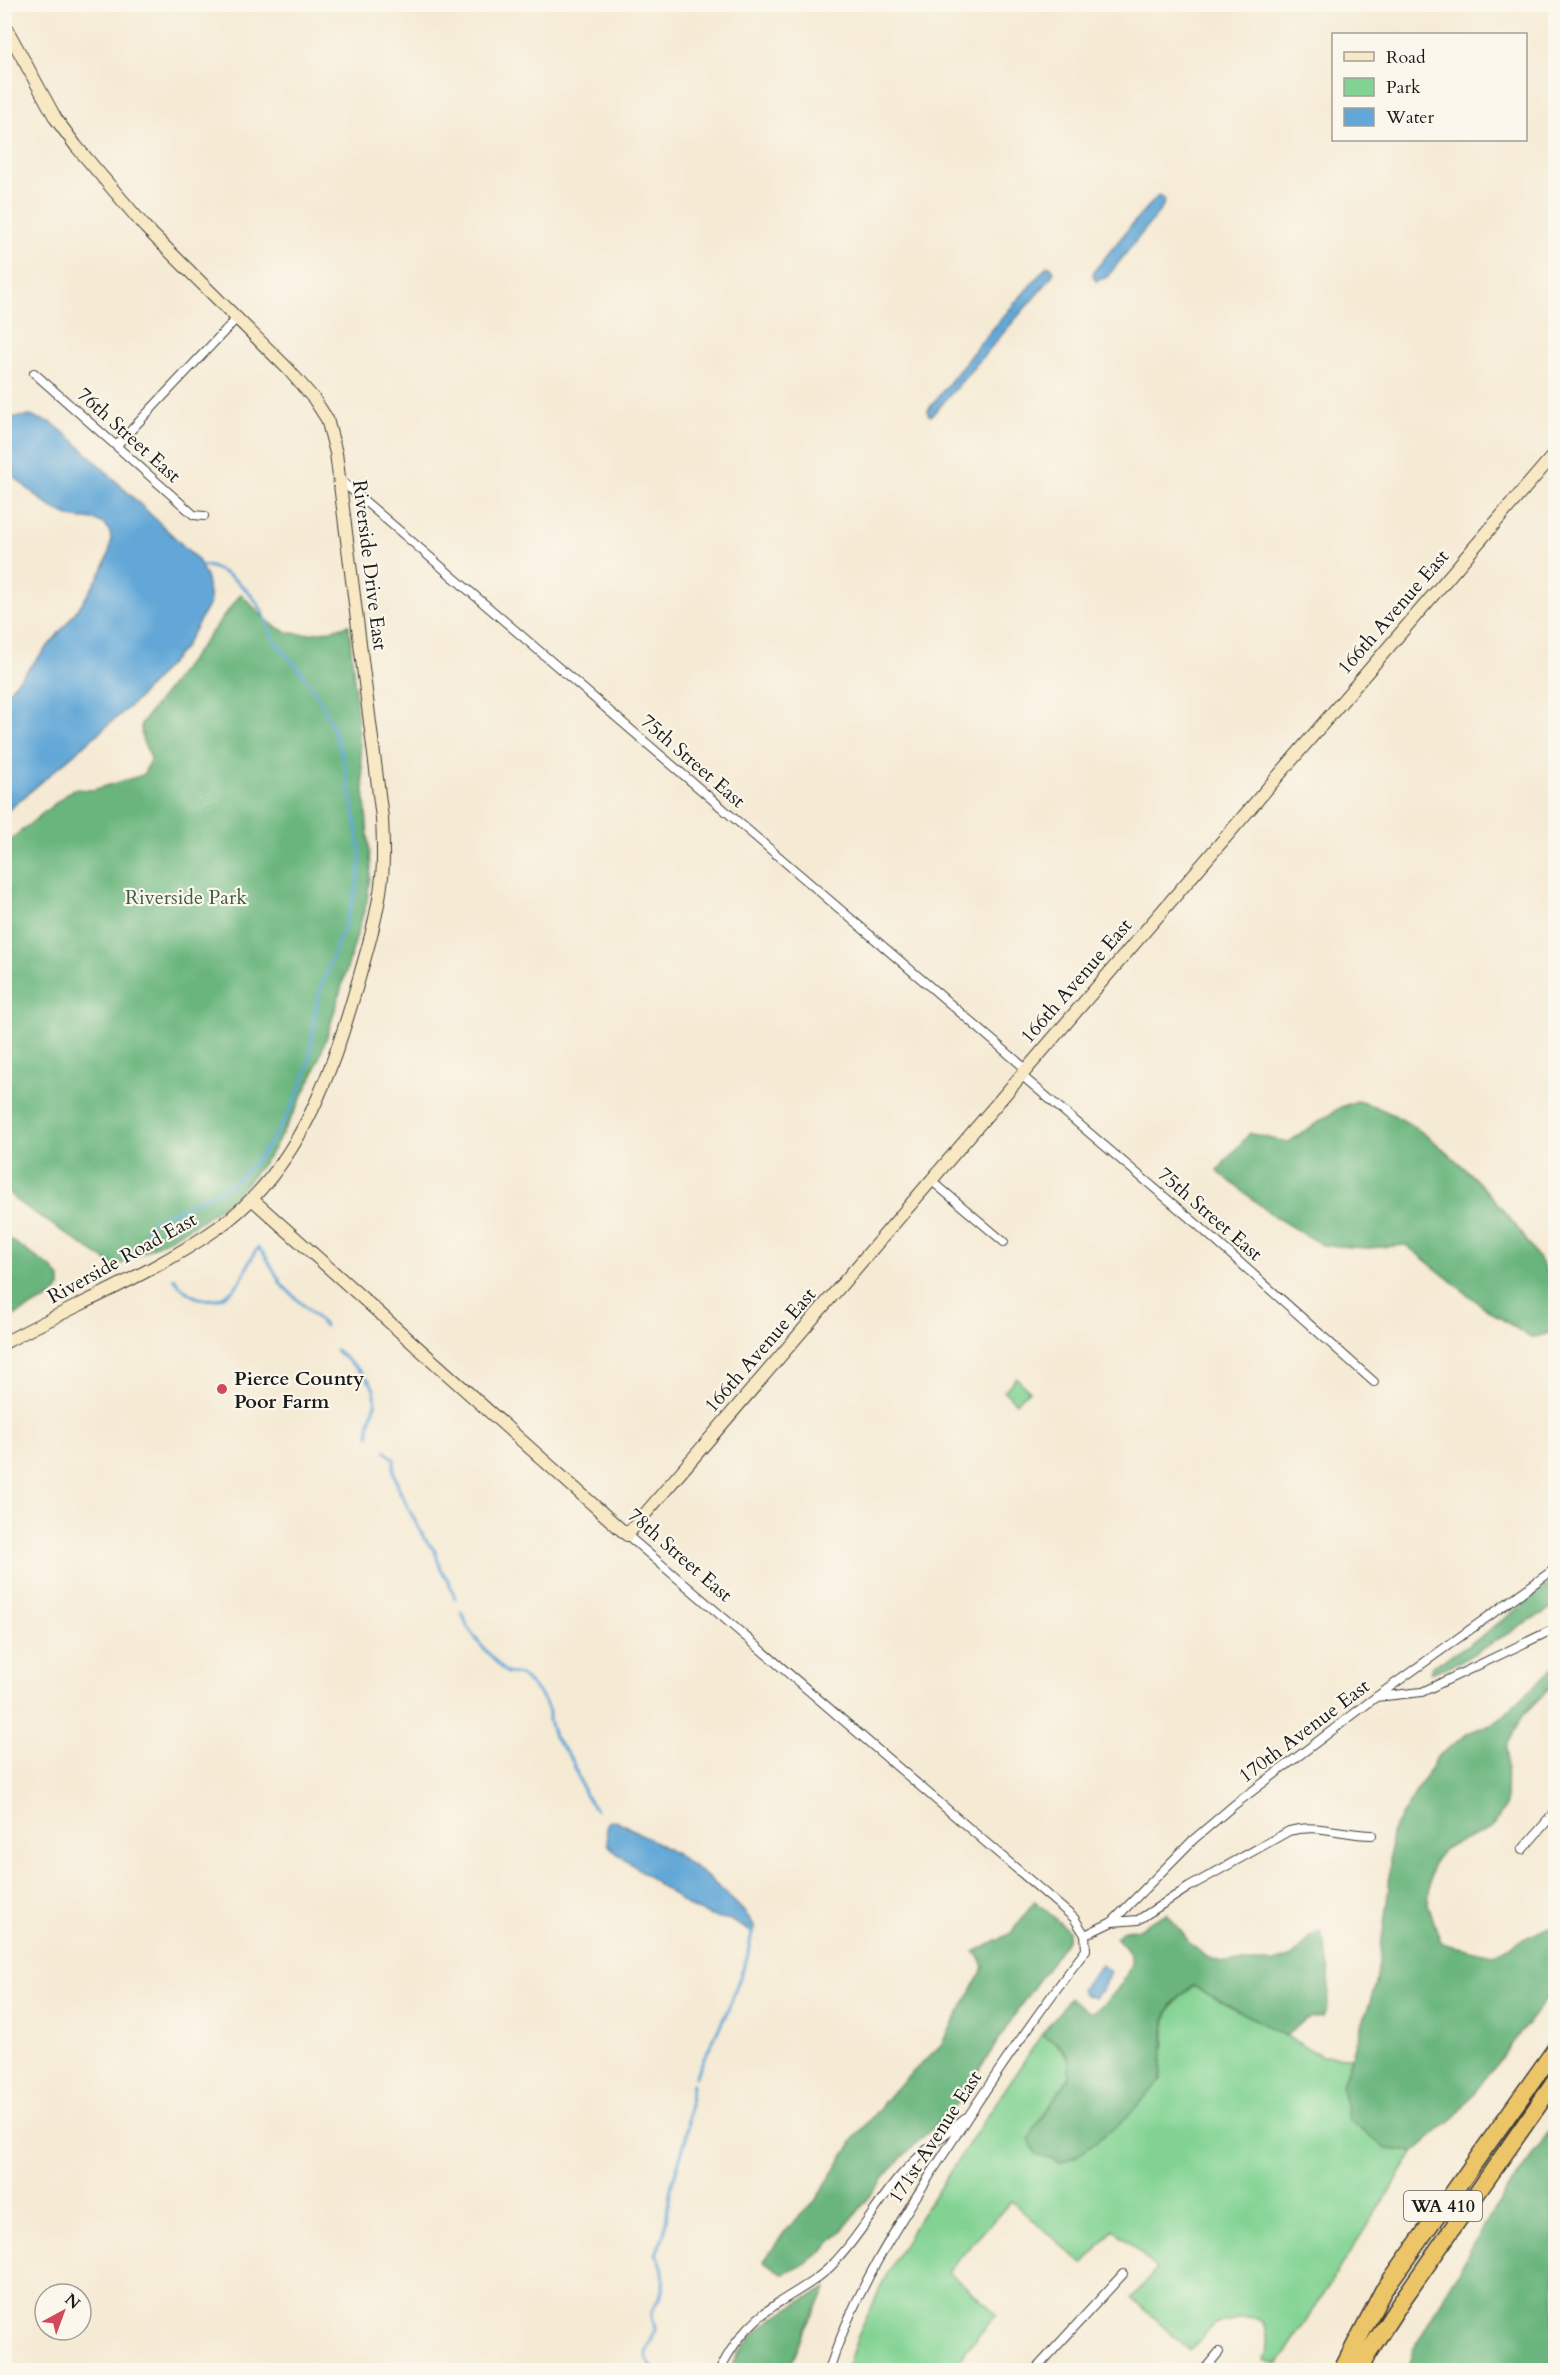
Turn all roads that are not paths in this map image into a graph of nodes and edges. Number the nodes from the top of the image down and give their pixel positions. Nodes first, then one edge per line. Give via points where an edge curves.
1 (4, 24) edge
2 (236, 319) junction
3 (34, 373) dead end
4 (117, 445) junction
5 (1556, 452) edge
6 (339, 478) junction
7 (204, 516) dead end
8 (1024, 1072) junction
9 (932, 1181) junction
10 (252, 1199) junction
11 (1004, 1242) dead end
12 (4, 1343) edge
13 (1374, 1382) dead end
14 (627, 1535) junction
15 (1556, 1568) edge
16 (1556, 1628) edge
17 (1376, 1697) junction
18 (1556, 1811) edge
19 (1372, 1835) dead end
20 (1522, 1850) dead end
21 (1112, 1922) junction
22 (1085, 1935) junction
23 (1556, 2048) edge
24 (1556, 2080) edge
25 (970, 2114) junction
26 (1123, 2274) dead end
27 (1219, 2352) dead end
28 (720, 2370) edge
29 (829, 2370) edge
30 (1035, 2370) edge
31 (1204, 2370) edge
32 (1342, 2370) edge
33 (1360, 2370) edge

1 - 2 street, Riverside Drive East via 56,119 76,146 145,227
2 - 4 street
2 - 6 street, Riverside Drive East via 287,368 322,409 336,453
3 - 4 street, 76th Street East
4 - 7 street, 76th Street East via 194,515
5 - 8 street, 166th Avenue East
6 - 8 street, 75th Street East
6 - 10 street, Riverside Drive East via 382,819 382,877 368,946 322,1092 290,1149
8 - 9 street, 166th Avenue East
8 - 13 street, 75th Street East
9 - 11 street
9 - 14 street, 166th Avenue East
10 - 12 street, Riverside Road East via 220,1226 152,1267
10 - 14 street, 78th Street East
14 - 22 street, 78th Street East via 1074,1918
15 - 17 street, 170th Avenue East
16 - 17 street via 1422,1692
17 - 21 street, 170th Avenue East via 1220,1816
18 - 20 street
19 - 21 street via 1314,1827 1289,1831 1138,1920
21 - 22 street, 170th Avenue East
22 - 25 street, 171st Avenue East via 1086,1950
23 - 32 highway, WA 410 via 1383,2291
24 - 33 highway, WA 410 via 1401,2302
25 - 28 street via 905,2171 832,2265 747,2328
25 - 29 street, 171st Avenue East via 885,2244
26 - 30 street
27 - 31 street

